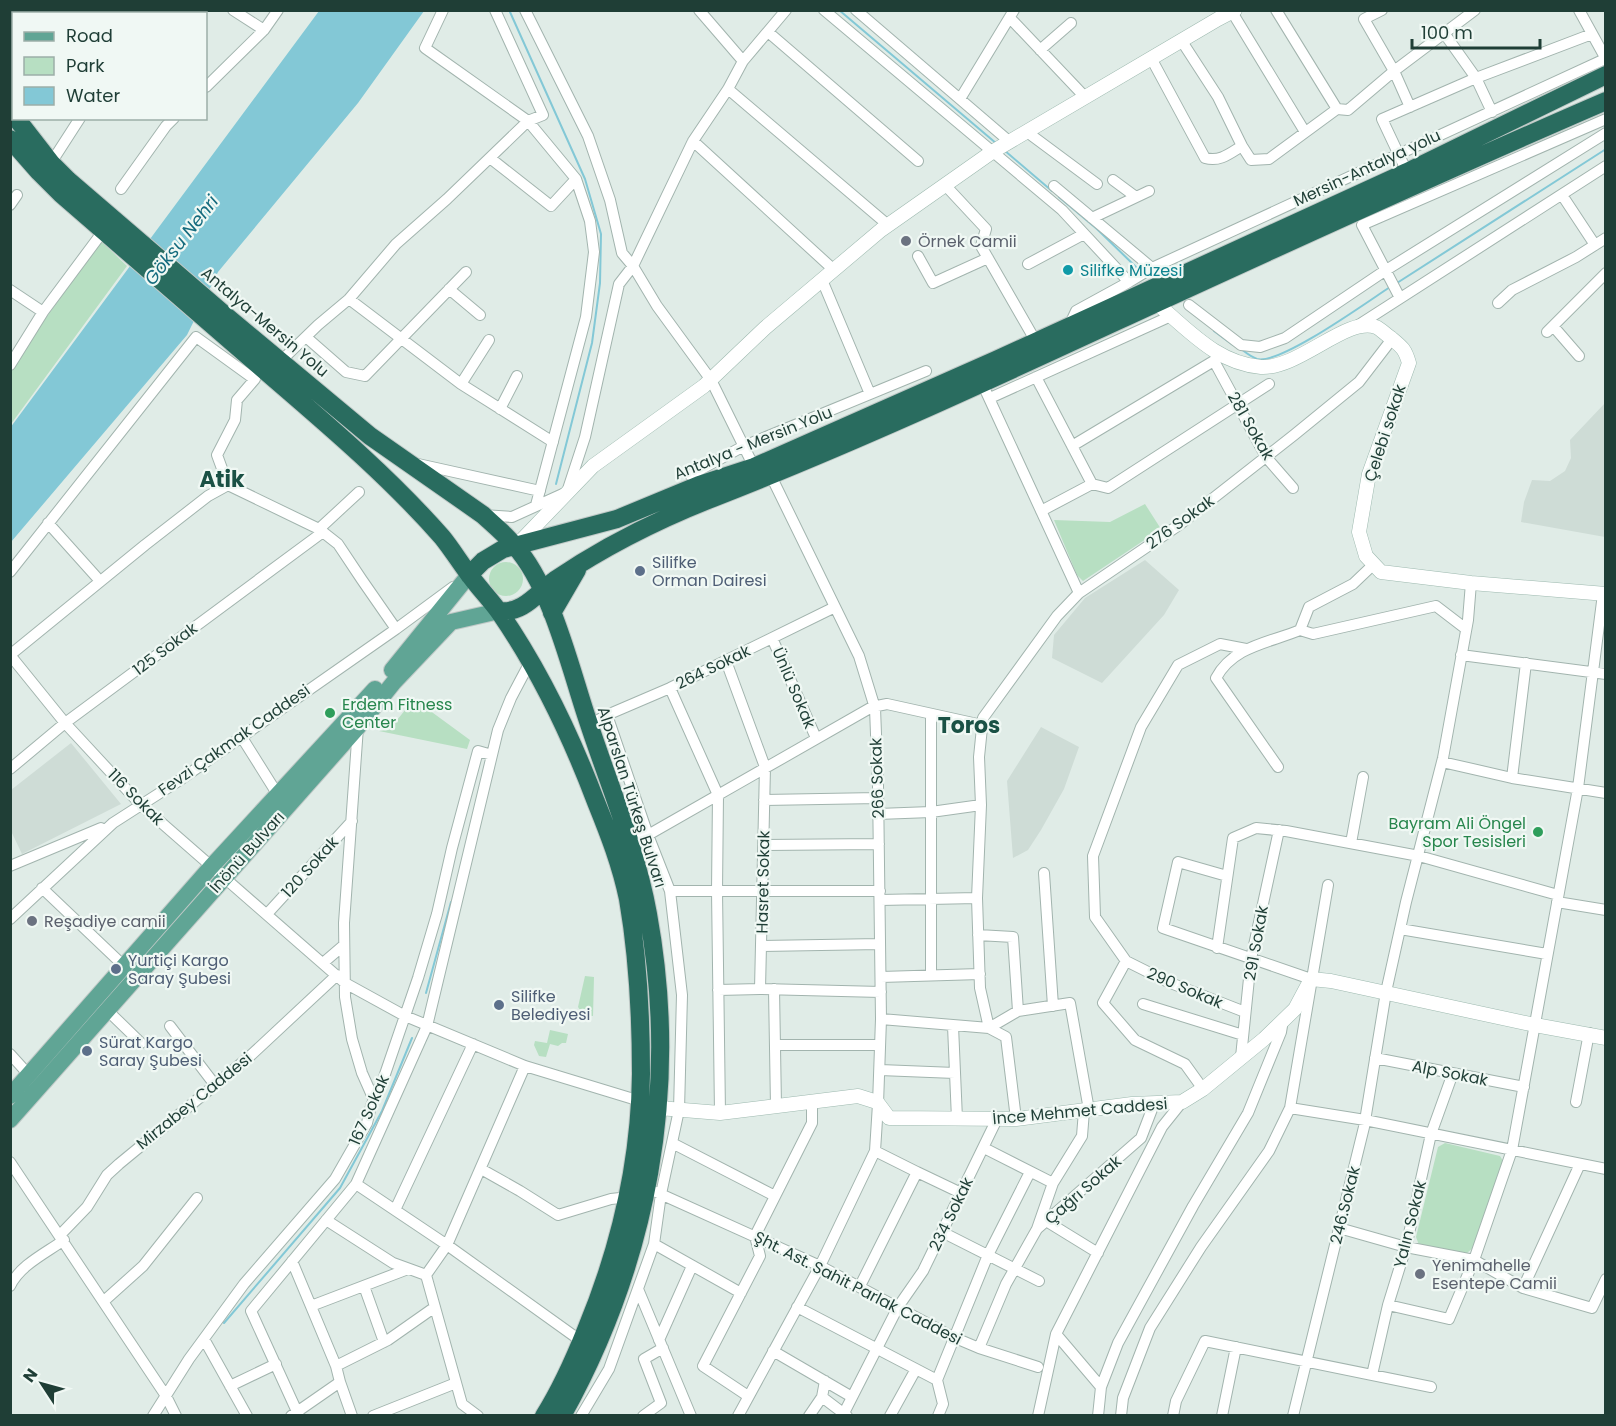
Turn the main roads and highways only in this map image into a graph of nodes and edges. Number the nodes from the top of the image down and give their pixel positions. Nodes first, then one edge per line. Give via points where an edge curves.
1 (1605, 75) edge
2 (1605, 101) edge
3 (17, 120) edge
4 (10, 139) edge
5 (114, 233) junction
6 (1182, 292) junction
7 (1143, 293) junction
8 (221, 322) junction
9 (516, 547) junction
10 (583, 561) junction
11 (469, 575) junction
12 (543, 588) junction
13 (499, 611) junction
14 (552, 613) junction
15 (218, 872) junction
16 (10, 1096) edge
17 (10, 1119) edge
18 (544, 1416) edge
19 (562, 1416) edge

1 - 6 highway, Mersin-Antalya yolu via 1407,172
2 - 6 highway, Mersin-Antalya yolu
3 - 5 highway, Antalya-Mersin Yolu
4 - 5 highway, Antalya-Mersin Yolu via 39,172
5 - 8 highway, Antalya-Mersin Yolu
6 - 7 highway, Mersin-Antalya yolu
7 - 9 highway, Antalya - Mersin Yolu via 754,467 617,519
7 - 10 highway via 986,390 632,533
8 - 9 highway, Antalya-Mersin Yolu via 370,436 483,515
8 - 11 highway via 384,476 444,540
9 - 11 highway via 493,554
9 - 12 highway, Alparslan Türkeş Bulvarı
10 - 12 highway
10 - 14 highway
11 - 13 highway
11 - 15 main road, İnönü Bulvarı via 390,673 278,795
12 - 13 highway via 518,610
12 - 14 highway, Alparslan Türkeş Bulvarı
13 - 15 main road, İnönü Bulvarı via 450,622 358,727
13 - 18 highway, Alparslan Türkeş Bulvarı via 566,729 614,846 635,949 641,1025 637,1148 614,1256 567,1375
14 - 19 highway, Alparslan Türkeş Bulvarı via 630,843 648,913 660,1029 654,1192 615,1304
15 - 16 main road, İnönü Bulvarı via 124,966
15 - 17 main road, İnönü Bulvarı via 107,1010

